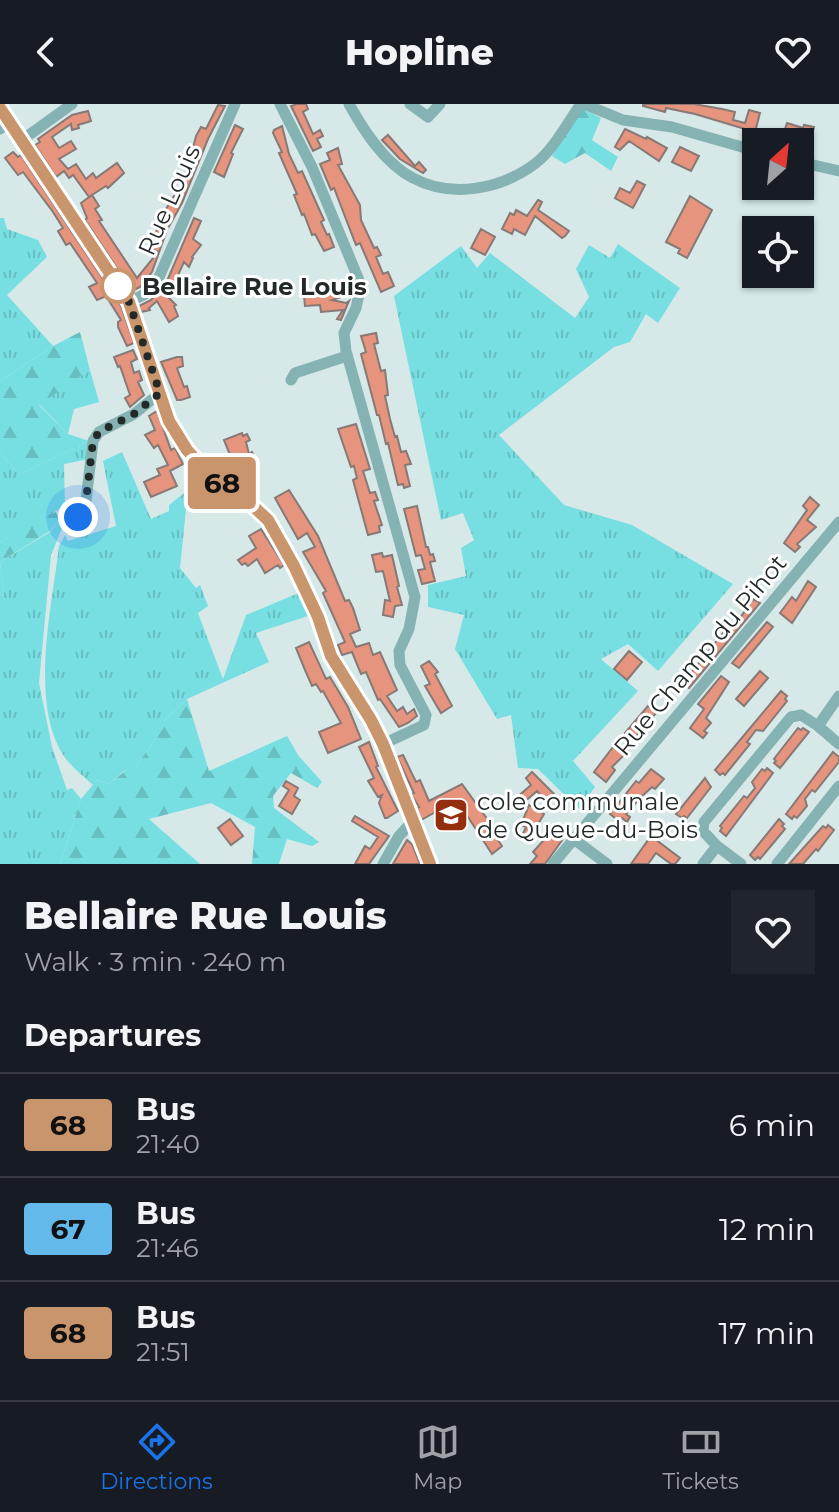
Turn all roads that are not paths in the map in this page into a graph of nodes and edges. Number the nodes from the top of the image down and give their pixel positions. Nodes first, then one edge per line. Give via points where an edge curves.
1 (72, 104) edge
2 (235, 104) edge
3 (280, 104) edge
4 (349, 104) edge
5 (410, 104) edge
6 (440, 104) edge
7 (582, 104) edge
8 (0, 108) edge
9 (5, 126) edge
10 (22, 140) junction
11 (742, 147) edge
12 (814, 165) edge
13 (839, 171) edge
14 (129, 302) junction
15 (347, 356) junction
16 (291, 380) dead end
17 (160, 393) junction
18 (78, 517) dead end
19 (839, 522) edge
20 (839, 696) edge
21 (818, 726) junction
22 (383, 744) junction
23 (839, 744) edge
24 (839, 786) edge
25 (413, 821) junction
26 (575, 840) junction
27 (717, 846) junction
28 (383, 864) edge
29 (429, 864) edge
30 (553, 864) edge
31 (607, 864) edge
32 (703, 864) edge
33 (741, 864) edge
34 (777, 864) edge

1 - 10 street
2 - 14 street, Rue Louis via 159,277 145,294
3 - 15 street via 361,285 344,333
4 - 7 street via 395,165 414,179 459,191 503,183 538,162
5 - 6 street via 428,117
7 - 11 street via 609,116 680,128
8 - 9 street
9 - 10 street
10 - 14 street
12 - 13 street
14 - 17 street
15 - 16 street via 295,373
15 - 22 street via 415,597 400,665 426,715 424,725
17 - 18 street via 93,441 85,509
17 - 22 street via 187,450 268,520 318,617 331,656
19 - 26 street, Rue Champ du Pihot
20 - 21 street
21 - 23 street
21 - 27 street via 801,715 791,717 704,822 703,831
22 - 25 street
24 - 34 street
25 - 28 street
25 - 29 street
26 - 30 street, Rue Champ du Pihot
26 - 31 street
27 - 32 street
27 - 33 street

